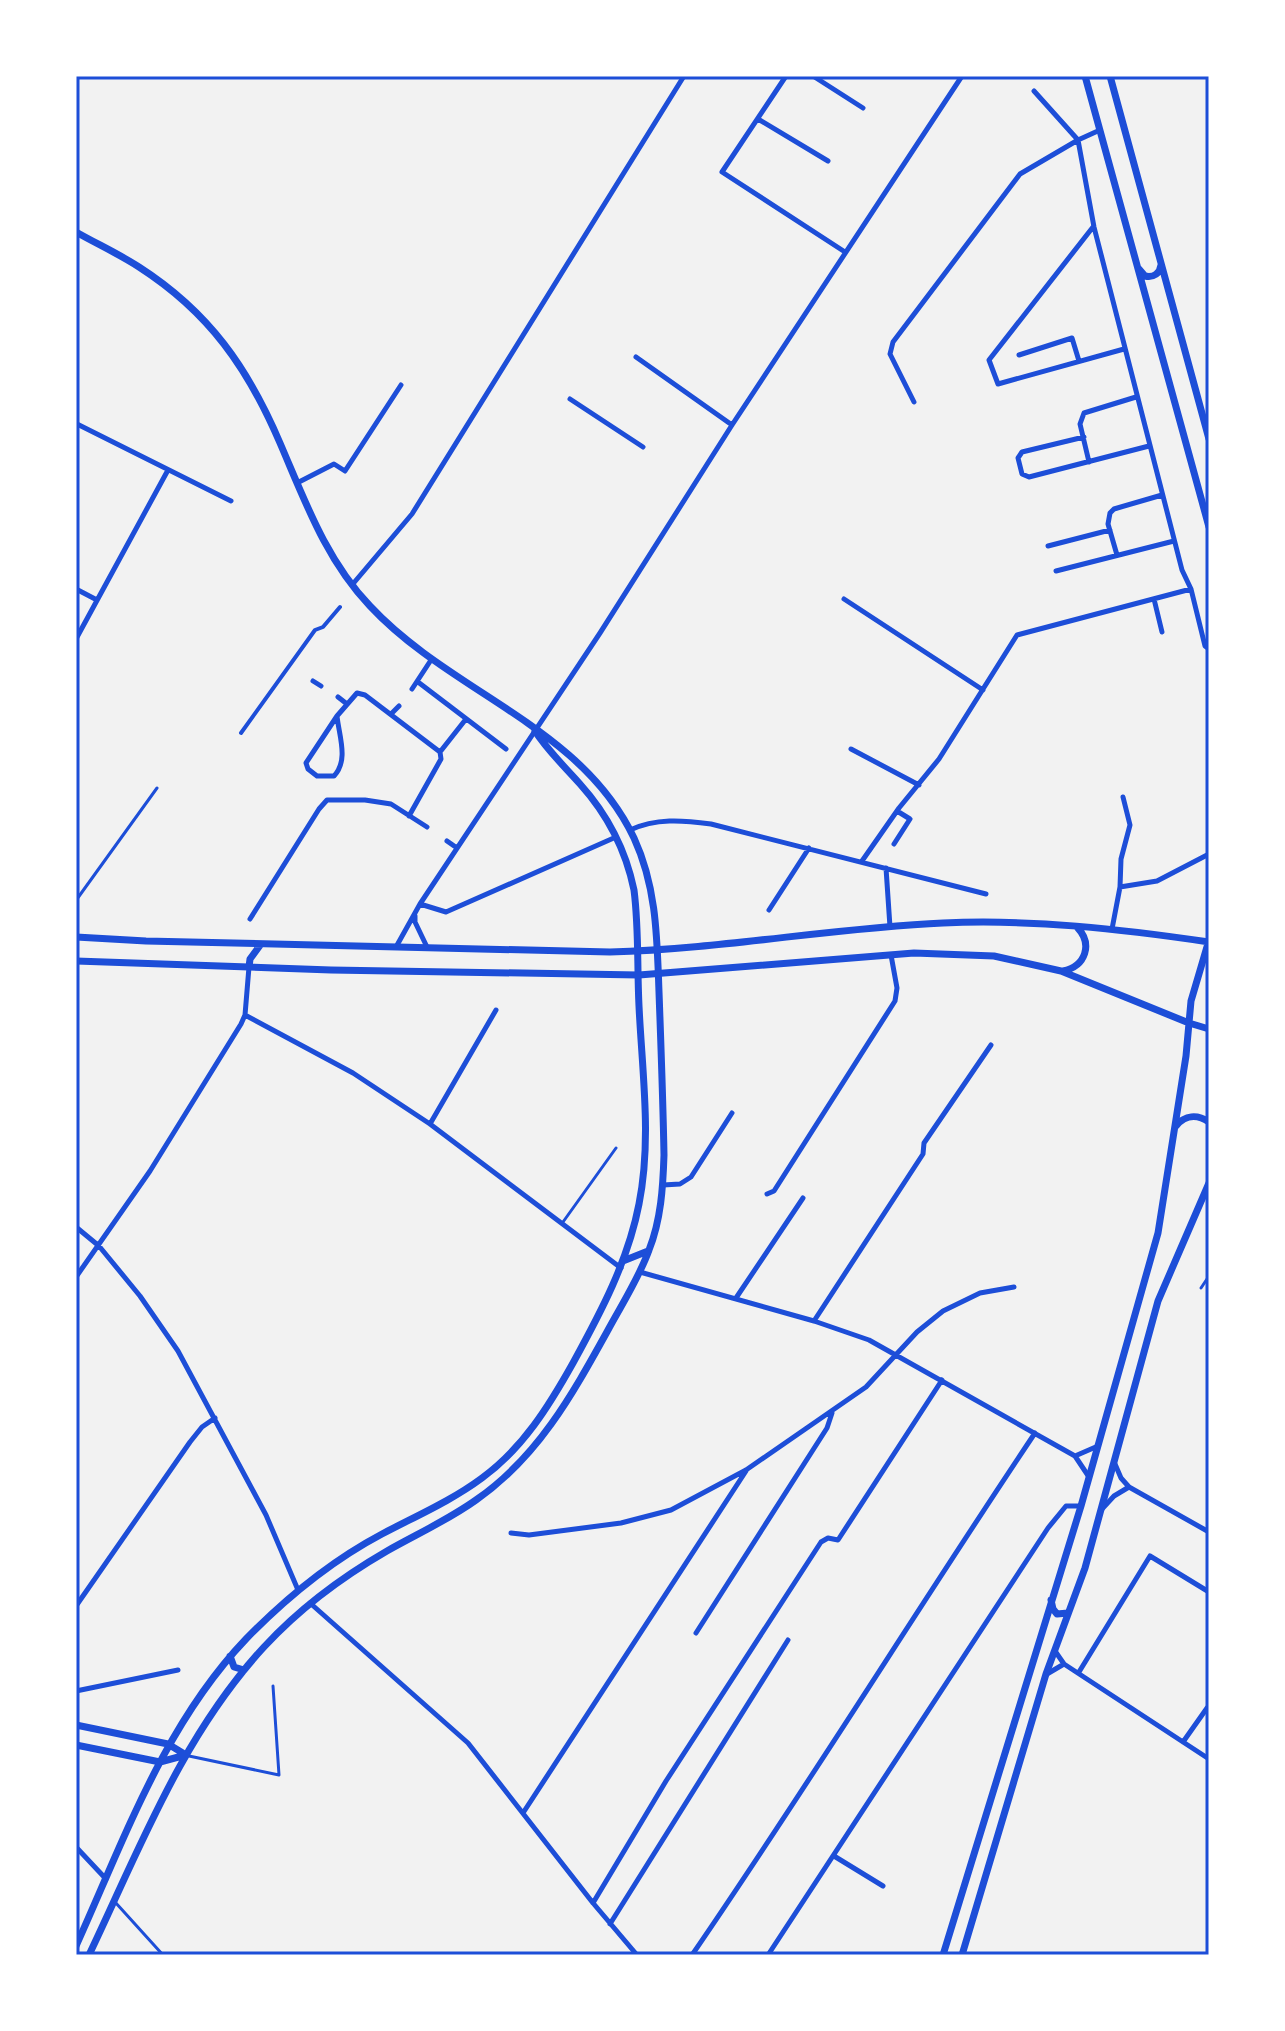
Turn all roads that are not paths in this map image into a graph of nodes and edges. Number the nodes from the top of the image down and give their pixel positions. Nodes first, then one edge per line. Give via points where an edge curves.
1 (684, 76) edge
2 (786, 76) edge
3 (813, 76) edge
4 (962, 76) edge
5 (1085, 76) edge
6 (1110, 76) edge
7 (1034, 91) dead end
8 (863, 108) dead end
9 (758, 119) junction
10 (1100, 130) junction
11 (1078, 140) junction
12 (828, 161) dead end
13 (1094, 227) junction
14 (76, 232) edge
15 (845, 252) junction
16 (1161, 260) junction
17 (1137, 263) junction
18 (1124, 349) junction
19 (1019, 355) dead end
20 (636, 357) dead end
21 (1079, 361) junction
22 (401, 385) dead end
23 (1136, 397) junction
24 (570, 399) dead end
25 (914, 402) dead end
26 (77, 424) edge
27 (732, 425) junction
28 (1084, 437) junction
29 (1209, 439) edge
30 (1149, 446) junction
31 (643, 447) dead end
32 (1089, 462) junction
33 (168, 470) junction
34 (297, 483) junction
35 (1162, 495) junction
36 (231, 501) dead end
37 (1209, 527) edge
38 (1110, 530) junction
39 (1174, 541) junction
40 (1048, 546) dead end
41 (1117, 555) junction
42 (1056, 571) dead end
43 (352, 585) junction
44 (76, 589) edge
45 (1191, 589) junction
46 (844, 599) dead end
47 (1154, 599) junction
48 (97, 600) junction
49 (340, 607) dead end
50 (1162, 632) dead end
51 (76, 639) edge
52 (1209, 649) edge
53 (431, 660) junction
54 (313, 681) dead end
55 (418, 682) junction
56 (321, 686) dead end
57 (412, 689) dead end
58 (983, 690) junction
59 (338, 697) dead end
60 (347, 704) junction
61 (399, 706) dead end
62 (391, 714) junction
63 (337, 716) junction
64 (466, 719) junction
65 (534, 730) junction
66 (241, 733) dead end
67 (506, 749) dead end
68 (851, 749) dead end
69 (440, 752) junction
70 (919, 785) junction
71 (157, 788) dead end
72 (1123, 797) dead end
73 (897, 811) junction
74 (406, 814) junction
75 (398, 820) dead end
76 (427, 827) dead end
77 (630, 830) junction
78 (616, 837) junction
79 (447, 841) dead end
80 (894, 844) dead end
81 (457, 848) junction
82 (809, 848) junction
83 (1209, 854) edge
84 (862, 861) junction
85 (886, 868) junction
86 (1120, 887) junction
87 (986, 894) dead end
88 (420, 904) junction
89 (769, 910) dead end
90 (76, 911) edge
91 (415, 914) junction
92 (250, 919) dead end
93 (1075, 925) junction
94 (890, 927) junction
95 (1112, 929) junction
96 (76, 937) edge
97 (1209, 941) edge
98 (261, 944) junction
99 (396, 947) junction
100 (428, 948) junction
101 (658, 950) junction
102 (639, 951) junction
103 (891, 955) junction
104 (76, 961) edge
105 (249, 967) junction
106 (1061, 971) junction
107 (658, 973) junction
108 (639, 975) junction
109 (496, 1010) dead end
110 (245, 1015) junction
111 (1189, 1023) junction
112 (1209, 1029) edge
113 (991, 1045) dead end
114 (643, 1063) junction
115 (662, 1065) junction
116 (732, 1113) dead end
117 (1209, 1122) edge
118 (430, 1124) junction
119 (1175, 1127) junction
120 (616, 1148) dead end
121 (1209, 1183) edge
122 (663, 1185) junction
123 (767, 1194) dead end
124 (803, 1198) dead end
125 (561, 1225) junction
126 (76, 1227) edge
127 (99, 1246) junction
128 (650, 1249) junction
129 (622, 1265) junction
130 (639, 1271) junction
131 (1209, 1276) edge
132 (76, 1277) edge
133 (1014, 1287) dead end
134 (1201, 1288) dead end
135 (736, 1298) junction
136 (814, 1321) junction
137 (897, 1354) junction
138 (942, 1380) junction
139 (832, 1411) junction
140 (215, 1418) junction
141 (1035, 1433) junction
142 (1098, 1446) junction
143 (1075, 1456) junction
144 (1115, 1464) junction
145 (746, 1470) junction
146 (1089, 1477) junction
147 (1129, 1487) junction
148 (1081, 1506) junction
149 (1102, 1509) junction
150 (1209, 1532) edge
151 (511, 1533) dead end
152 (383, 1534) junction
153 (357, 1548) junction
154 (391, 1548) junction
155 (365, 1563) junction
156 (298, 1590) junction
157 (1209, 1592) edge
158 (1051, 1598) junction
159 (310, 1603) junction
160 (76, 1606) edge
161 (1069, 1611) junction
162 (696, 1633) dead end
163 (788, 1640) dead end
164 (1055, 1650) junction
165 (230, 1656) junction
166 (1064, 1664) junction
167 (178, 1670) dead end
168 (244, 1670) junction
169 (1079, 1672) junction
170 (1046, 1674) junction
171 (273, 1686) dead end
172 (76, 1691) edge
173 (1207, 1708) dead end
174 (76, 1725) edge
175 (93, 1729) junction
176 (1183, 1742) junction
177 (168, 1744) junction
178 (76, 1745) edge
179 (89, 1747) junction
180 (186, 1755) junction
181 (1209, 1759) edge
182 (160, 1762) junction
183 (138, 1810) junction
184 (523, 1813) junction
185 (151, 1820) junction
186 (76, 1847) edge
187 (834, 1856) junction
188 (106, 1879) junction
189 (883, 1886) dead end
190 (115, 1902) junction
191 (593, 1903) junction
192 (610, 1924) junction
193 (950, 1928) junction
194 (968, 1933) junction
195 (76, 1946) edge
196 (89, 1955) edge
197 (163, 1955) edge
198 (637, 1955) edge
199 (692, 1955) edge
200 (768, 1955) edge
201 (943, 1955) edge
202 (962, 1955) edge

1 - 43 street via 412,514
2 - 9 street
3 - 8 street
4 - 15 street
5 - 10 main road
6 - 16 main road
7 - 11 street
9 - 12 street
9 - 15 street via 722,172
10 - 11 street
10 - 17 main road
11 - 13 street
11 - 25 street via 1020,174 890,345
13 - 18 street
13 - 21 street via 989,360 998,384
14 - 34 main road via 156,278 212,328 256,392
15 - 27 street
16 - 17 main road via 1153,276 1142,274
16 - 29 main road
17 - 37 main road
18 - 21 street
18 - 23 street
19 - 21 street via 1072,338
20 - 27 street
22 - 34 street via 345,471 334,464
23 - 28 street via 1084,413
23 - 30 street
24 - 31 street
26 - 33 street
27 - 65 street
28 - 32 street
28 - 32 street via 1022,452 1018,458 1026,477
30 - 32 street
30 - 35 street
33 - 36 street
33 - 48 street
34 - 43 main road via 317,529
35 - 38 street via 1114,509 1108,518
35 - 39 street
38 - 40 street
38 - 41 street
39 - 41 street
39 - 45 street
41 - 42 street
43 - 53 main road via 385,622
44 - 48 street
45 - 47 street
45 - 52 street
46 - 58 street
47 - 50 street
47 - 58 street via 1017,635
48 - 51 street
49 - 66 street via 315,630
53 - 55 street
53 - 65 main road
54 - 56 street
55 - 57 street
55 - 64 street
58 - 70 street
59 - 60 street
60 - 62 street via 361,693
60 - 63 street
61 - 62 street
62 - 69 street
63 - 63 street via 306,763 323,778 334,776 343,762
64 - 67 street
64 - 69 street
65 - 77 main road via 584,767
65 - 78 main road via 589,795
65 - 81 street
68 - 70 street
69 - 74 street via 441,759
70 - 73 street
71 - 90 lane via 77,899
72 - 86 street via 1130,825
73 - 80 street via 910,819
73 - 84 street
74 - 75 street
74 - 76 street
74 - 92 street via 385,803 327,800
77 - 78 main road
77 - 82 street via 649,822 689,821
77 - 101 main road via 650,886
78 - 88 street via 446,912
78 - 102 main road via 634,890
79 - 81 street
81 - 88 street
82 - 84 street
82 - 89 street
83 - 86 street via 1157,881
84 - 85 street
85 - 87 street
85 - 94 street
86 - 95 street
88 - 91 street
91 - 99 street
91 - 100 street
93 - 94 main road
93 - 95 main road
93 - 106 main road via 1085,938 1085,954 1076,967
94 - 101 main road
95 - 97 main road
96 - 98 main road
97 - 111 main road
98 - 99 main road
98 - 105 main road
99 - 100 main road
100 - 102 main road
101 - 102 main road
101 - 107 main road
102 - 108 main road
103 - 106 main road via 994,956
103 - 107 main road
103 - 123 street via 895,1001 774,1191
104 - 105 main road
105 - 108 main road
105 - 110 street
106 - 111 main road
107 - 108 main road
107 - 115 main road
108 - 114 main road
109 - 118 street
110 - 118 street via 353,1073
110 - 127 street
111 - 112 main road
111 - 119 main road
113 - 136 street
114 - 115 main road via 651,1058
114 - 129 main road via 644,1165
115 - 122 main road
116 - 122 street via 691,1177
117 - 119 main road via 1190,1116
118 - 125 street
119 - 142 main road via 1158,1233
120 - 125 lane
121 - 144 main road via 1158,1301
122 - 128 main road
124 - 135 street
125 - 129 street
126 - 127 street
127 - 132 street
127 - 140 street via 158,1320
128 - 129 main road
128 - 130 main road
129 - 152 main road via 558,1389 523,1439 466,1490
130 - 135 street
130 - 154 main road via 567,1403 528,1455 474,1502
131 - 134 lane
133 - 137 street via 969,1297 933,1319
135 - 136 street
136 - 137 street
137 - 138 street
137 - 139 street via 873,1381
138 - 141 street
138 - 191 street via 838,1540 821,1542
139 - 145 street
139 - 162 street via 827,1428
140 - 156 street
140 - 160 street via 190,1442
141 - 143 street
141 - 199 street
142 - 143 street
142 - 146 main road
143 - 146 street
144 - 147 street
144 - 149 main road
145 - 151 street via 671,1510 621,1523
145 - 184 street
146 - 148 main road
147 - 149 street
147 - 150 street
148 - 158 main road
148 - 187 street via 1066,1506 1054,1519
149 - 161 main road
152 - 153 main road
152 - 154 main road via 381,1544
153 - 155 main road via 365,1552
153 - 156 main road
154 - 155 main road
155 - 159 main road
156 - 165 main road
157 - 169 street via 1150,1556
158 - 161 main road via 1057,1614
158 - 193 main road
159 - 168 main road
159 - 184 street via 468,1743
161 - 164 main road
163 - 192 street
164 - 166 street
164 - 170 main road
165 - 168 main road via 234,1667
165 - 177 main road
166 - 169 street
166 - 170 street
167 - 172 street
168 - 180 main road
169 - 176 street
170 - 194 main road
171 - 180 lane via 279,1775
173 - 176 street
174 - 175 main road
175 - 177 main road
175 - 179 main road via 99,1740
176 - 181 street
177 - 180 main road
177 - 182 main road
178 - 179 main road
179 - 182 main road
180 - 182 main road
180 - 185 main road
182 - 183 main road
183 - 185 main road via 149,1810
183 - 188 main road
184 - 191 street
185 - 190 main road
186 - 188 street
187 - 189 street
187 - 200 street
188 - 195 main road
190 - 196 main road
190 - 197 lane
191 - 192 street
192 - 198 street
193 - 194 main road
193 - 201 main road
194 - 202 main road

